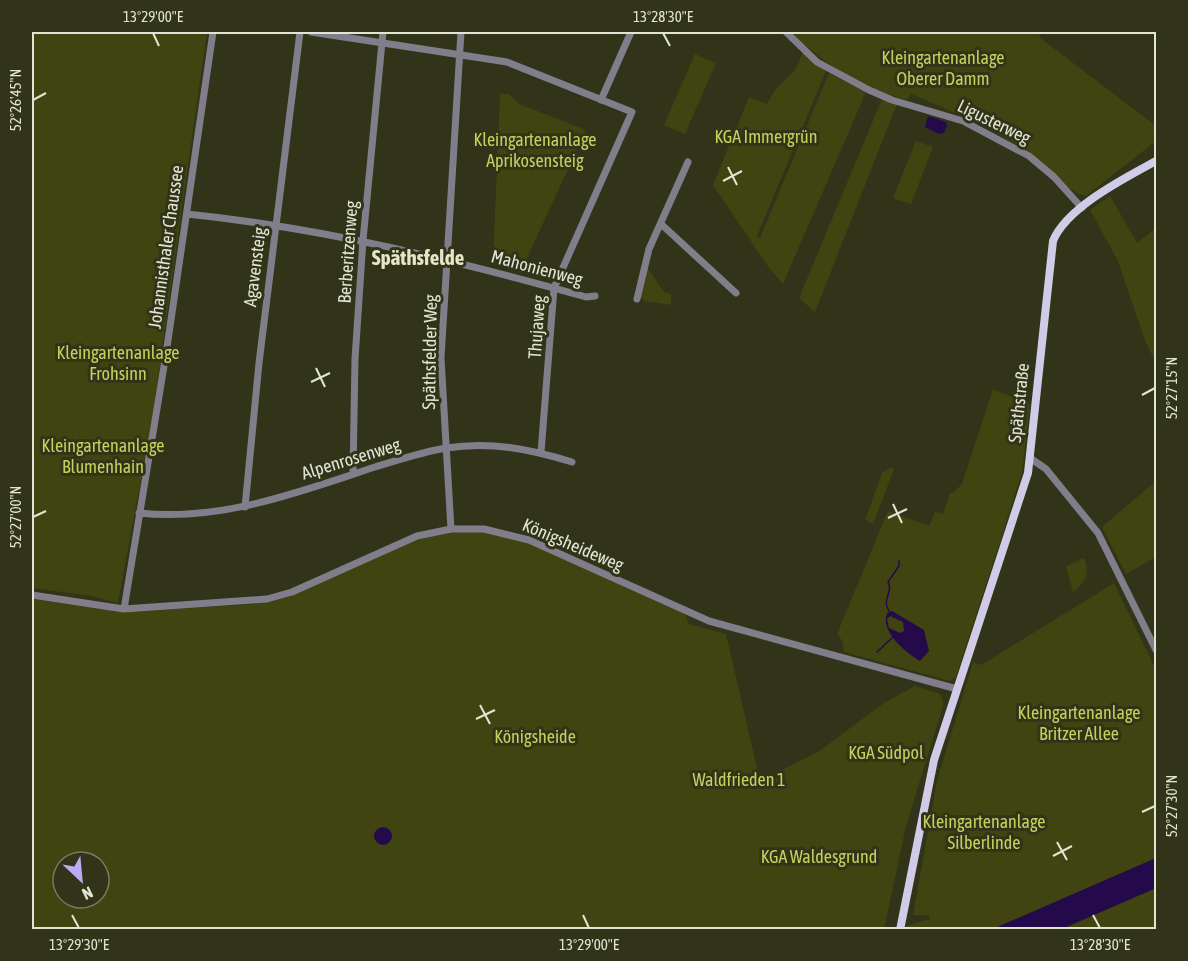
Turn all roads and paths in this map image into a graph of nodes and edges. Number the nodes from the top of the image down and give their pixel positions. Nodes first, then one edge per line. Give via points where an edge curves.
1 (213, 32) edge
2 (300, 32) edge
3 (311, 32) edge
4 (383, 32) edge
5 (461, 32) edge
6 (631, 32) edge
7 (786, 32) edge
8 (382, 41) junction
9 (460, 54) junction
10 (601, 100) junction
11 (1156, 161) edge
12 (688, 162) dead end
13 (1082, 208) junction
14 (187, 214) junction
15 (661, 224) junction
16 (275, 227) junction
17 (363, 240) junction
18 (448, 260) junction
19 (554, 288) junction
20 (736, 293) dead end
21 (596, 296) dead end
22 (637, 299) dead end
23 (446, 448) junction
24 (541, 452) junction
25 (1030, 458) junction
26 (572, 462) dead end
27 (1029, 468) junction
28 (353, 474) junction
29 (1050, 475) junction
30 (245, 507) junction
31 (139, 513) junction
32 (451, 529) junction
33 (32, 595) edge
34 (124, 609) junction
35 (1156, 650) edge
36 (957, 689) junction
37 (900, 930) edge

1 - 14 street, Johannisthaler Chaussee
2 - 16 street, Agavensteig
3 - 8 street
4 - 8 street, Berberitzenweg
5 - 9 street, Späthsfelder Weg
6 - 10 street
7 - 13 street, Ligusterweg via 817,62 869,90 963,121 1029,156
8 - 9 street
8 - 17 street, Berberitzenweg
9 - 10 street via 507,62
9 - 18 street, Späthsfelder Weg
10 - 19 street, Thujaweg via 632,112
11 - 13 main road, Späthstraße
12 - 15 street
13 - 25 main road, Späthstraße via 1061,228 1052,246
14 - 16 street, Mahonienweg
14 - 31 street, Johannisthaler Chaussee
15 - 20 street
15 - 22 street via 642,270
16 - 17 street, Mahonienweg
16 - 30 street, Agavensteig
17 - 18 street, Mahonienweg
17 - 28 street, Berberitzenweg
18 - 19 street, Mahonienweg
18 - 23 street, Späthsfelder Weg via 441,358
19 - 21 street, Mahonienweg
19 - 24 street, Thujaweg
23 - 24 street, Alpenrosenweg via 489,445
23 - 28 street, Alpenrosenweg
23 - 32 street, Späthsfelder Weg
24 - 26 street, Alpenrosenweg
25 - 27 main road, Späthstraße
25 - 29 street via 1036,459
27 - 29 street
27 - 36 main road, Späthstraße
28 - 30 street, Alpenrosenweg
29 - 35 street via 1098,533
30 - 31 street, Alpenrosenweg via 205,513
31 - 34 street, Johannisthaler Chaussee
32 - 34 street, Königsheideweg via 399,543 279,596
32 - 36 street, Königsheideweg via 484,529 519,536 709,621
33 - 34 street, Königsheideweg
36 - 37 main road, Späthstraße via 931,771

